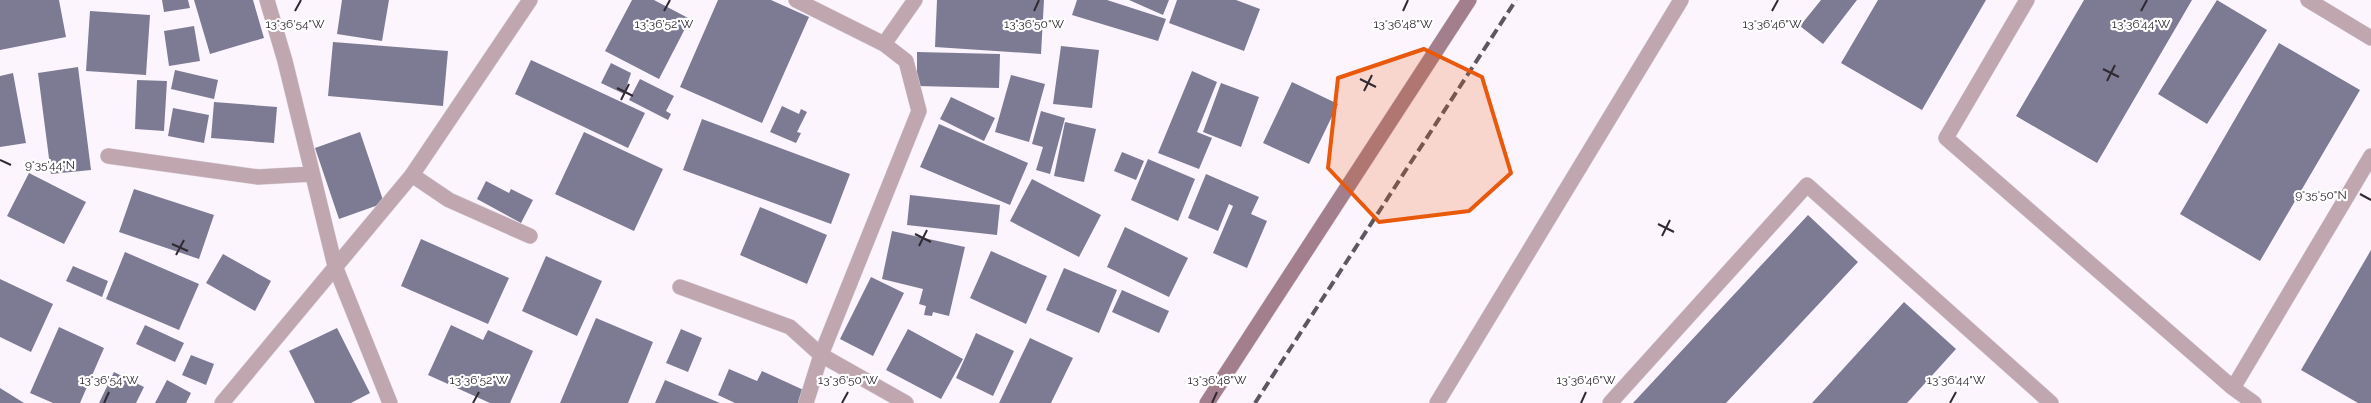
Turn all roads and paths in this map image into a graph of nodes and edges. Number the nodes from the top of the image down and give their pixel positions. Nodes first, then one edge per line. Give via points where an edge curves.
1 (267, 0) edge
2 (530, 0) edge
3 (796, 0) edge
4 (915, 0) edge
5 (1469, 0) edge
6 (1682, 0) edge
7 (2027, 0) edge
8 (2308, 0) edge
9 (2371, 38) edge
10 (884, 44) junction
11 (108, 156) dead end
12 (2371, 156) edge
13 (312, 174) junction
14 (412, 175) junction
15 (530, 236) dead end
16 (335, 266) junction
17 (680, 288) dead end
18 (820, 355) junction
19 (2233, 388) junction
20 (222, 403) edge
21 (390, 403) edge
22 (806, 403) edge
23 (906, 403) edge
24 (1207, 403) edge
25 (1437, 403) edge
26 (1610, 403) edge
27 (2052, 403) edge
28 (2254, 403) edge

1 - 13 street
2 - 14 street
3 - 10 street
4 - 10 street
5 - 24 street
6 - 25 street
7 - 19 street via 1946,138
8 - 9 street
10 - 18 street via 906,61 919,111
11 - 13 street via 258,177
12 - 19 street
13 - 16 street
14 - 15 street via 449,200
14 - 16 street
16 - 20 street
16 - 21 street
17 - 18 street via 790,327
18 - 22 street
18 - 23 street
19 - 28 street
26 - 27 street via 1807,185

